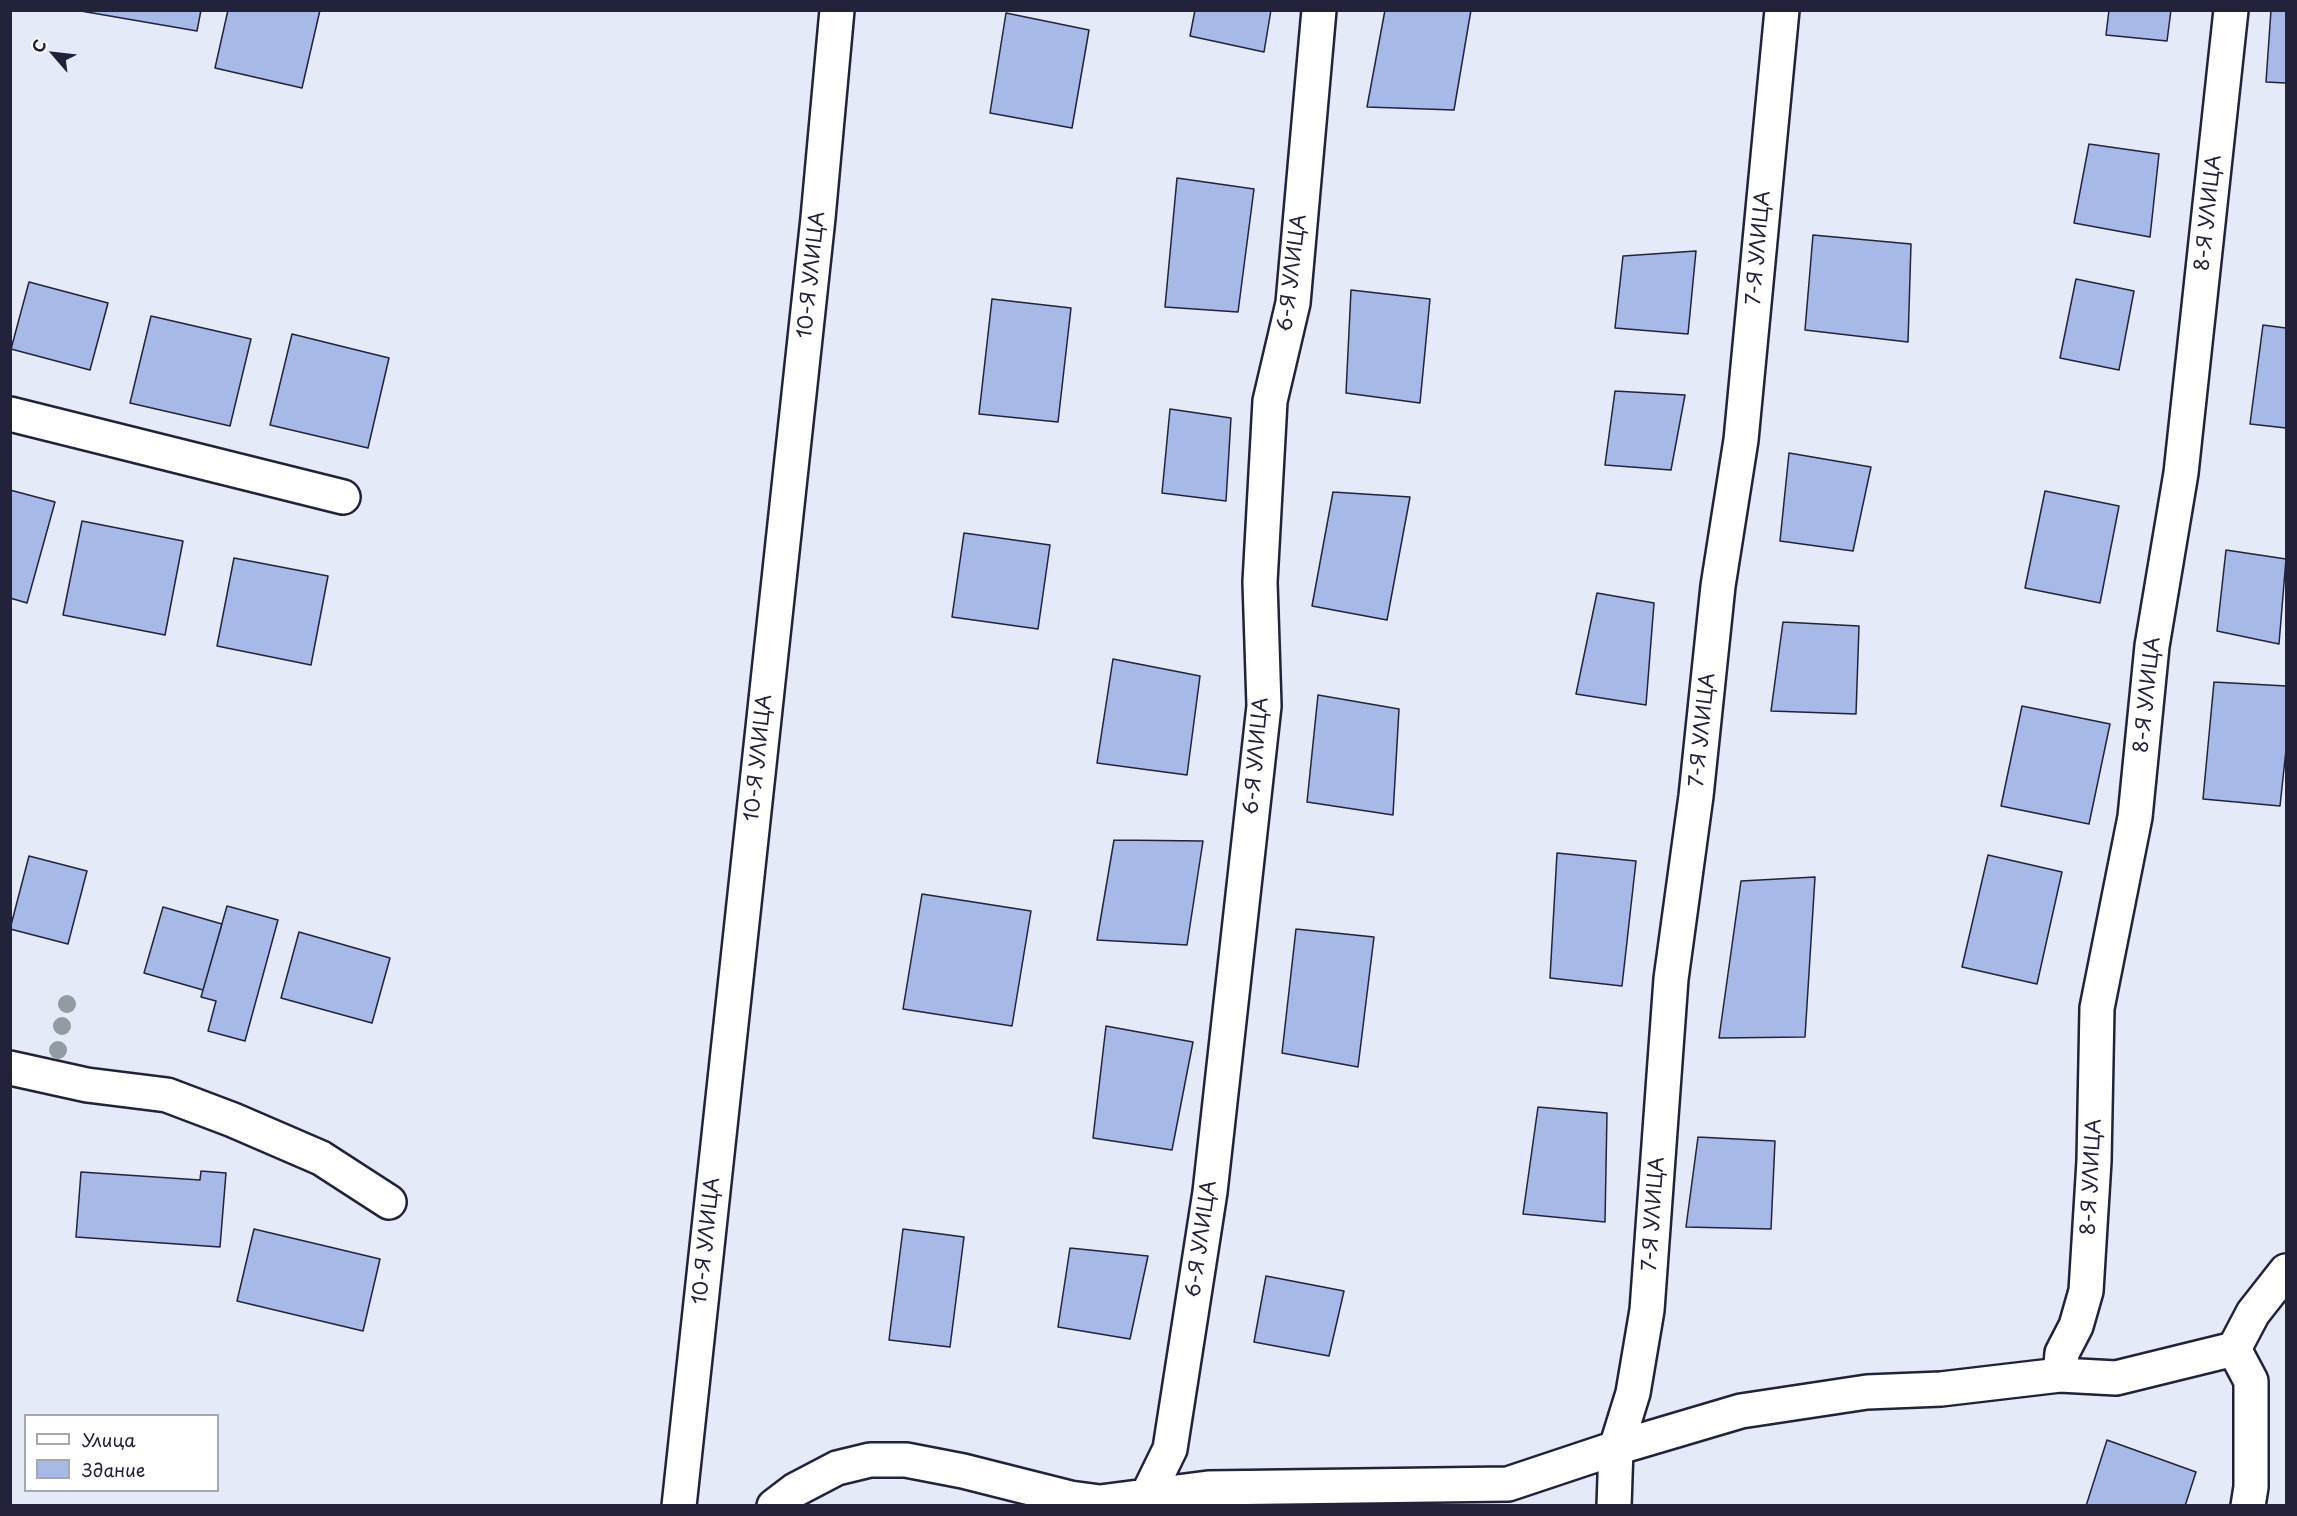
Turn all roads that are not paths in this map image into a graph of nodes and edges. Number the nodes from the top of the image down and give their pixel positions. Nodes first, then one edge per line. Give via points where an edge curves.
1 (837, 10) edge
2 (1319, 10) edge
3 (1782, 10) edge
4 (2231, 10) edge
5 (10, 414) edge
6 (342, 497) dead end
7 (10, 1068) edge
8 (389, 1202) dead end
9 (2286, 1271) edge
10 (2234, 1349) junction
11 (2060, 1375) junction
12 (1616, 1448) junction
13 (1502, 1495) edge
14 (1147, 1496) junction
15 (679, 1506) edge
16 (774, 1506) edge
17 (1614, 1506) edge
18 (2248, 1506) edge

1 - 15 street, 10-Я УЛИЦА
2 - 14 street, 6-Я УЛИЦА via 1293,303 1270,401 1260,582 1264,706 1210,1192 1170,1449
3 - 12 street, 7-Я УЛИЦА via 1741,440 1718,586 1696,796 1671,980 1647,1310 1633,1393
4 - 11 street, 8-Я УЛИЦА via 2181,473 2152,646 2135,817 2097,1008 2086,1291 2076,1326 2062,1353
5 - 6 street
7 - 8 street via 87,1085 167,1095 321,1158
9 - 10 street via 2253,1313
10 - 11 street via 2116,1378
10 - 18 street via 2251,1381
11 - 12 street via 1941,1389 1867,1392 1741,1411
12 - 13 street
12 - 17 street, 7-Я УЛИЦА
13 - 14 street via 1208,1488
14 - 16 street via 1100,1502 906,1460 870,1460 837,1468

